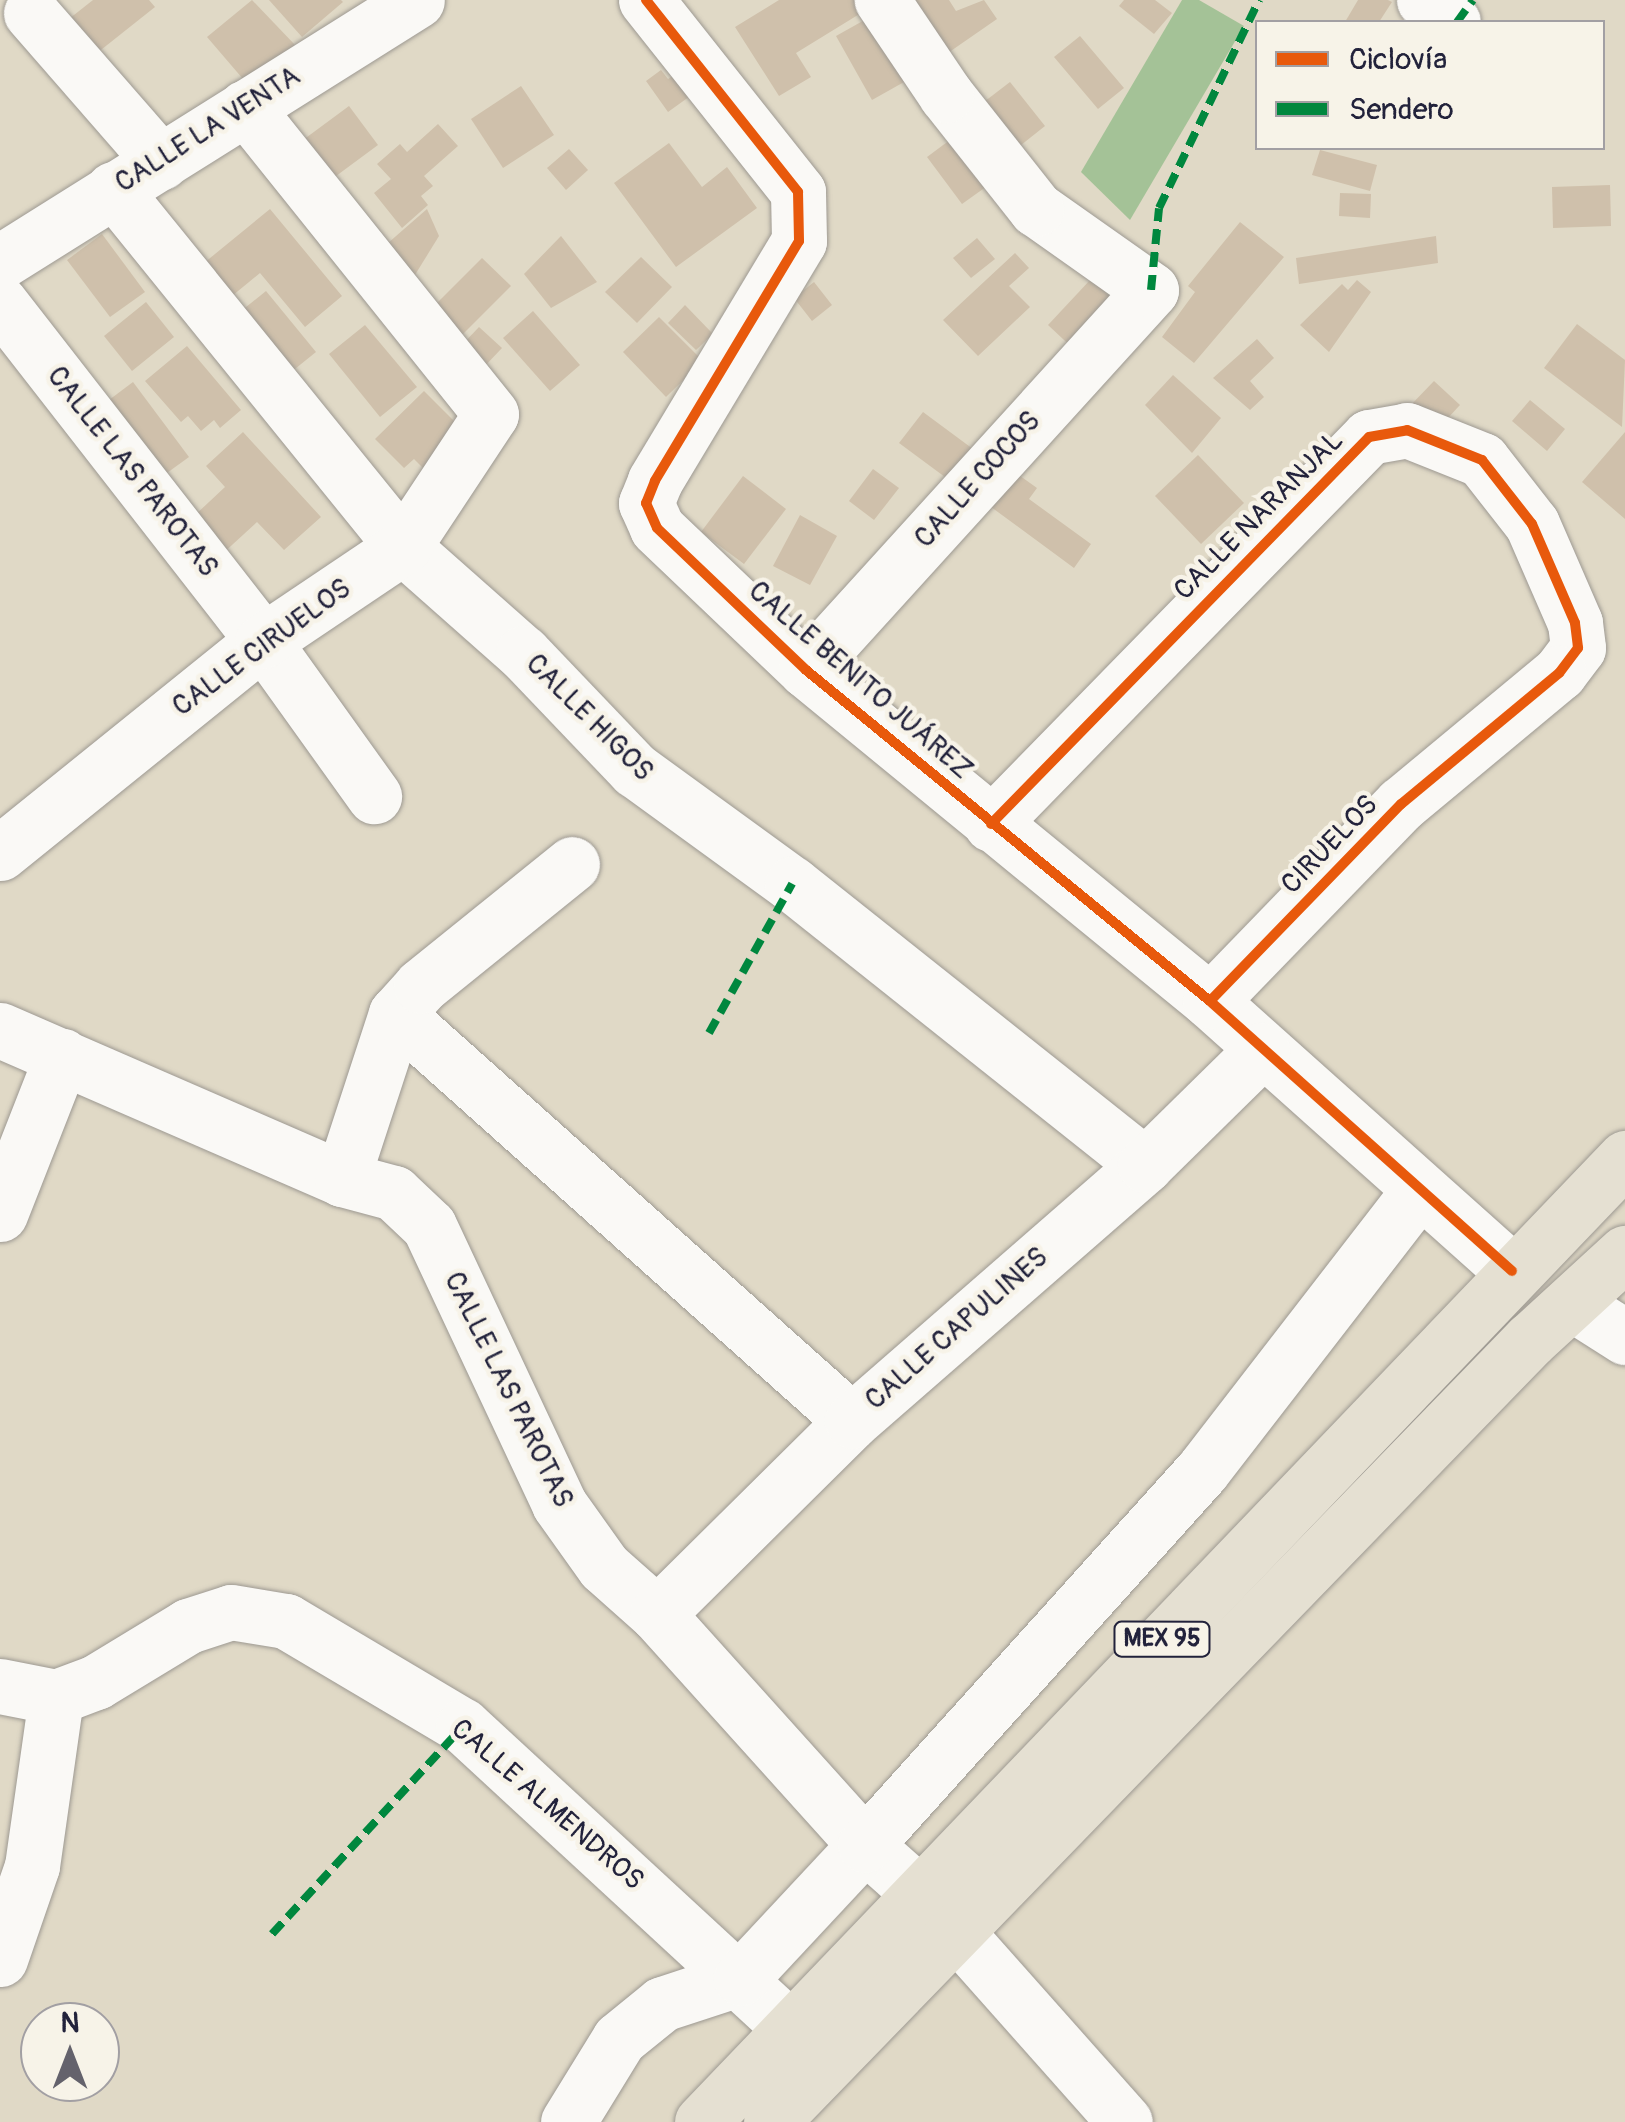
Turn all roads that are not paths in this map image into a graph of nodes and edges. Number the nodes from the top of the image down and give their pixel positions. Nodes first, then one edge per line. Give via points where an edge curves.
1 (417, 0) edge
2 (646, 0) edge
3 (882, 0) edge
4 (1424, 0) edge
5 (27, 17) edge
6 (1450, 20) edge
7 (245, 107) junction
8 (160, 162) junction
9 (112, 189) junction
10 (0, 262) edge
11 (0, 302) edge
12 (403, 547) junction
13 (263, 642) junction
14 (1578, 648) joint
15 (806, 670) junction
16 (374, 796) dead end
17 (992, 824) junction
18 (0, 853) edge
19 (572, 864) dead end
20 (1210, 1001) junction
21 (396, 1014) junction
22 (0, 1030) edge
23 (1262, 1050) junction
24 (62, 1056) junction
25 (1625, 1158) edge
26 (1144, 1165) junction
27 (342, 1179) junction
28 (1418, 1192) junction
29 (0, 1214) edge
30 (1625, 1253) edge
31 (1512, 1271) junction
32 (1572, 1304) junction
33 (1625, 1337) edge
34 (852, 1421) junction
35 (658, 1614) junction
36 (0, 1686) edge
37 (56, 1697) junction
38 (865, 1846) junction
39 (920, 1892) junction
40 (958, 1934) junction
41 (0, 1959) edge
42 (741, 1978) junction
43 (790, 2028) junction
44 (568, 2122) edge
45 (702, 2122) edge
46 (771, 2122) edge
47 (1125, 2122) edge

1 - 7 street, CALLE LA VENTA
2 - 15 street, CALLE BENITO JUÁREZ via 798,192 799,241 646,503 658,528
3 - 15 street, CALLE COCOS via 1036,209 1151,290
4 - 6 street
5 - 8 street
7 - 8 street, CALLE LA VENTA
7 - 12 street, CALLE CIRUELOS via 491,414
8 - 9 street, CALLE LA VENTA
9 - 10 street, CALLE LA VENTA
9 - 12 street, CALLE HIGOS
11 - 13 street, CALLE LAS PAROTAS
12 - 13 street, CALLE CIRUELOS
12 - 26 street, CALLE HIGOS via 522,653 635,770 792,884
13 - 16 street, CALLE LAS PAROTAS
13 - 18 street, CALLE CIRUELOS
14 - 17 street, CALLE NARANJAL via 1574,622 1532,524 1482,460 1407,430 1369,437
14 - 20 street, CIRUELOS via 1559,673 1401,804
15 - 17 street, CALLE BENITO JUÁREZ
17 - 20 street, CALLE BENITO JUÁREZ
19 - 21 street via 421,986
20 - 23 street, CALLE BENITO JUÁREZ
21 - 27 street
21 - 34 street
22 - 24 street, CALLE LAS PAROTAS
23 - 26 street, CALLE CAPULINES
23 - 28 street, CALLE BENITO JUÁREZ
24 - 27 street, CALLE LAS PAROTAS
24 - 29 street
25 - 31 highway, MEX 95
26 - 34 street, CALLE CAPULINES
27 - 35 street, CALLE LAS PAROTAS via 394,1193 429,1226 559,1504 604,1567
28 - 31 street, CALLE BENITO JUÁREZ
28 - 38 street via 1202,1471
30 - 32 highway, MEX 95
31 - 39 highway, MEX 95
32 - 33 street
32 - 40 highway, MEX 95
34 - 35 street, CALLE CAPULINES
35 - 38 street, CALLE LAS PAROTAS
36 - 37 street
37 - 41 street via 32,1866
37 - 42 street, CALLE ALMENDROS via 96,1682 188,1626 231,1612 286,1621 463,1726
38 - 39 street, CALLE LAS PAROTAS
38 - 42 street
39 - 43 highway, MEX 95
40 - 46 highway, MEX 95
40 - 47 street
42 - 43 street, CALLE ALMENDROS
42 - 44 street via 662,2004 619,2039
43 - 45 highway, MEX 95

